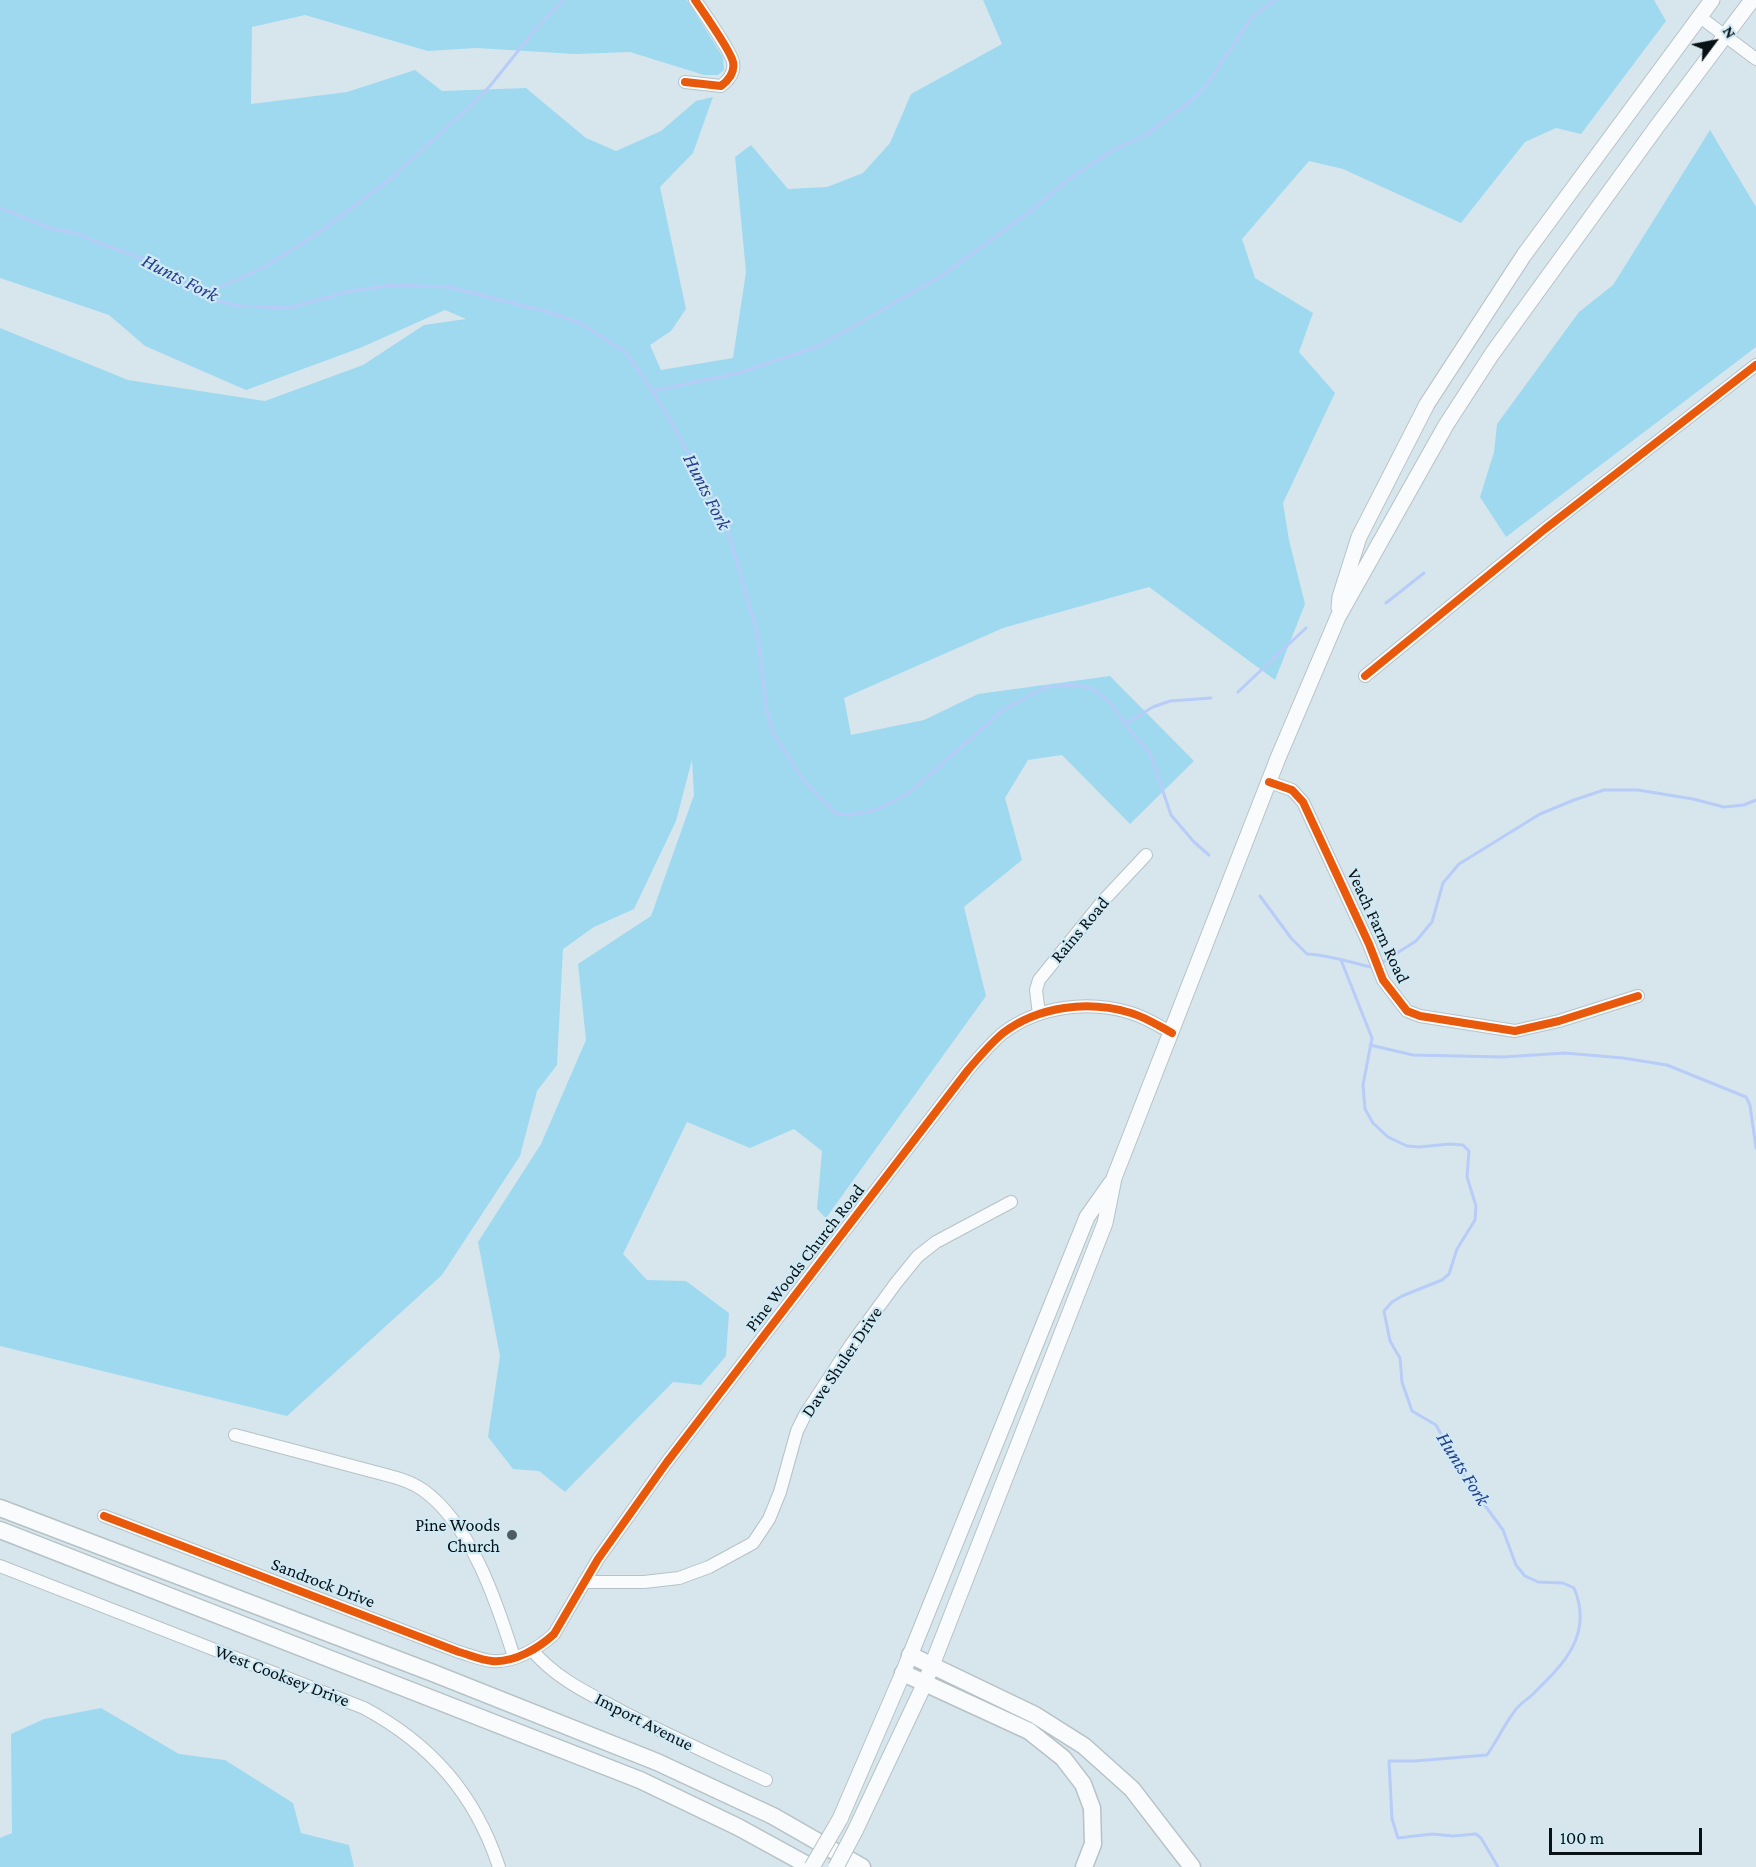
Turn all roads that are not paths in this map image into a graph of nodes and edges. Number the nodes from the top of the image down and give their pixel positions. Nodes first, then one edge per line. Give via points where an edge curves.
1 (695, 0) edge
2 (1712, 0) edge
3 (1752, 0) edge
4 (1700, 17) junction
5 (1725, 37) junction
6 (1756, 59) edge
7 (685, 82) dead end
8 (1756, 365) edge
9 (1338, 616) junction
10 (1365, 676) dead end
11 (1269, 782) junction
12 (1146, 855) dead end
13 (1638, 996) dead end
14 (1039, 1014) junction
15 (1172, 1033) junction
16 (1114, 1178) junction
17 (1011, 1202) dead end
18 (234, 1435) dead end
19 (0, 1509) edge
20 (104, 1516) dead end
21 (0, 1530) edge
22 (0, 1566) edge
23 (584, 1582) junction
24 (532, 1650) junction
25 (910, 1655) junction
26 (514, 1657) junction
27 (931, 1665) junction
28 (903, 1673) junction
29 (925, 1683) junction
30 (766, 1780) dead end
31 (499, 1867) edge
32 (812, 1867) edge
33 (836, 1867) edge
34 (862, 1867) edge
35 (1084, 1867) edge
36 (1192, 1867) edge

1 - 7 street via 732,57 733,71 721,86
2 - 4 main road
3 - 5 main road
4 - 5 street
4 - 9 main road via 1524,255 1426,404 1359,537
5 - 6 street
5 - 9 main road via 1492,354 1446,425
8 - 10 street
9 - 11 main road
11 - 13 street, Veach Farm Road via 1292,790 1303,802 1383,980 1407,1011 1420,1017 1515,1031
11 - 15 main road
12 - 14 street, Rains Road via 1039,980
14 - 15 street, Pine Woods Church Road via 1077,1006 1104,1006 1133,1014
14 - 23 street, Pine Woods Church Road via 1002,1035 968,1070 669,1459
15 - 16 main road
16 - 25 main road via 1087,1218
16 - 27 main road via 1105,1223
17 - 23 street, Dave Shuler Drive via 936,1242 918,1256 896,1283 850,1346 797,1431 769,1520 753,1543 679,1578
18 - 26 street via 390,1476 424,1491 449,1515 488,1580
19 - 34 highway via 657,1762 773,1816
20 - 26 street, Sandrock Drive via 459,1652 495,1661
21 - 32 highway via 640,1780
22 - 31 street, West Cooksey Drive via 379,1716 420,1745 459,1787 482,1826
23 - 24 street, Pine Woods Church Road via 554,1634
24 - 26 street, Sandrock Drive
24 - 30 street, Import Avenue via 556,1674 585,1692
25 - 27 highway
25 - 28 main road
27 - 29 main road
27 - 36 highway via 1035,1715 1084,1746 1132,1789
28 - 29 highway
28 - 32 main road, bridge via 840,1819
29 - 33 main road, bridge
29 - 35 highway via 1029,1731 1063,1758 1083,1784 1092,1808 1093,1844

